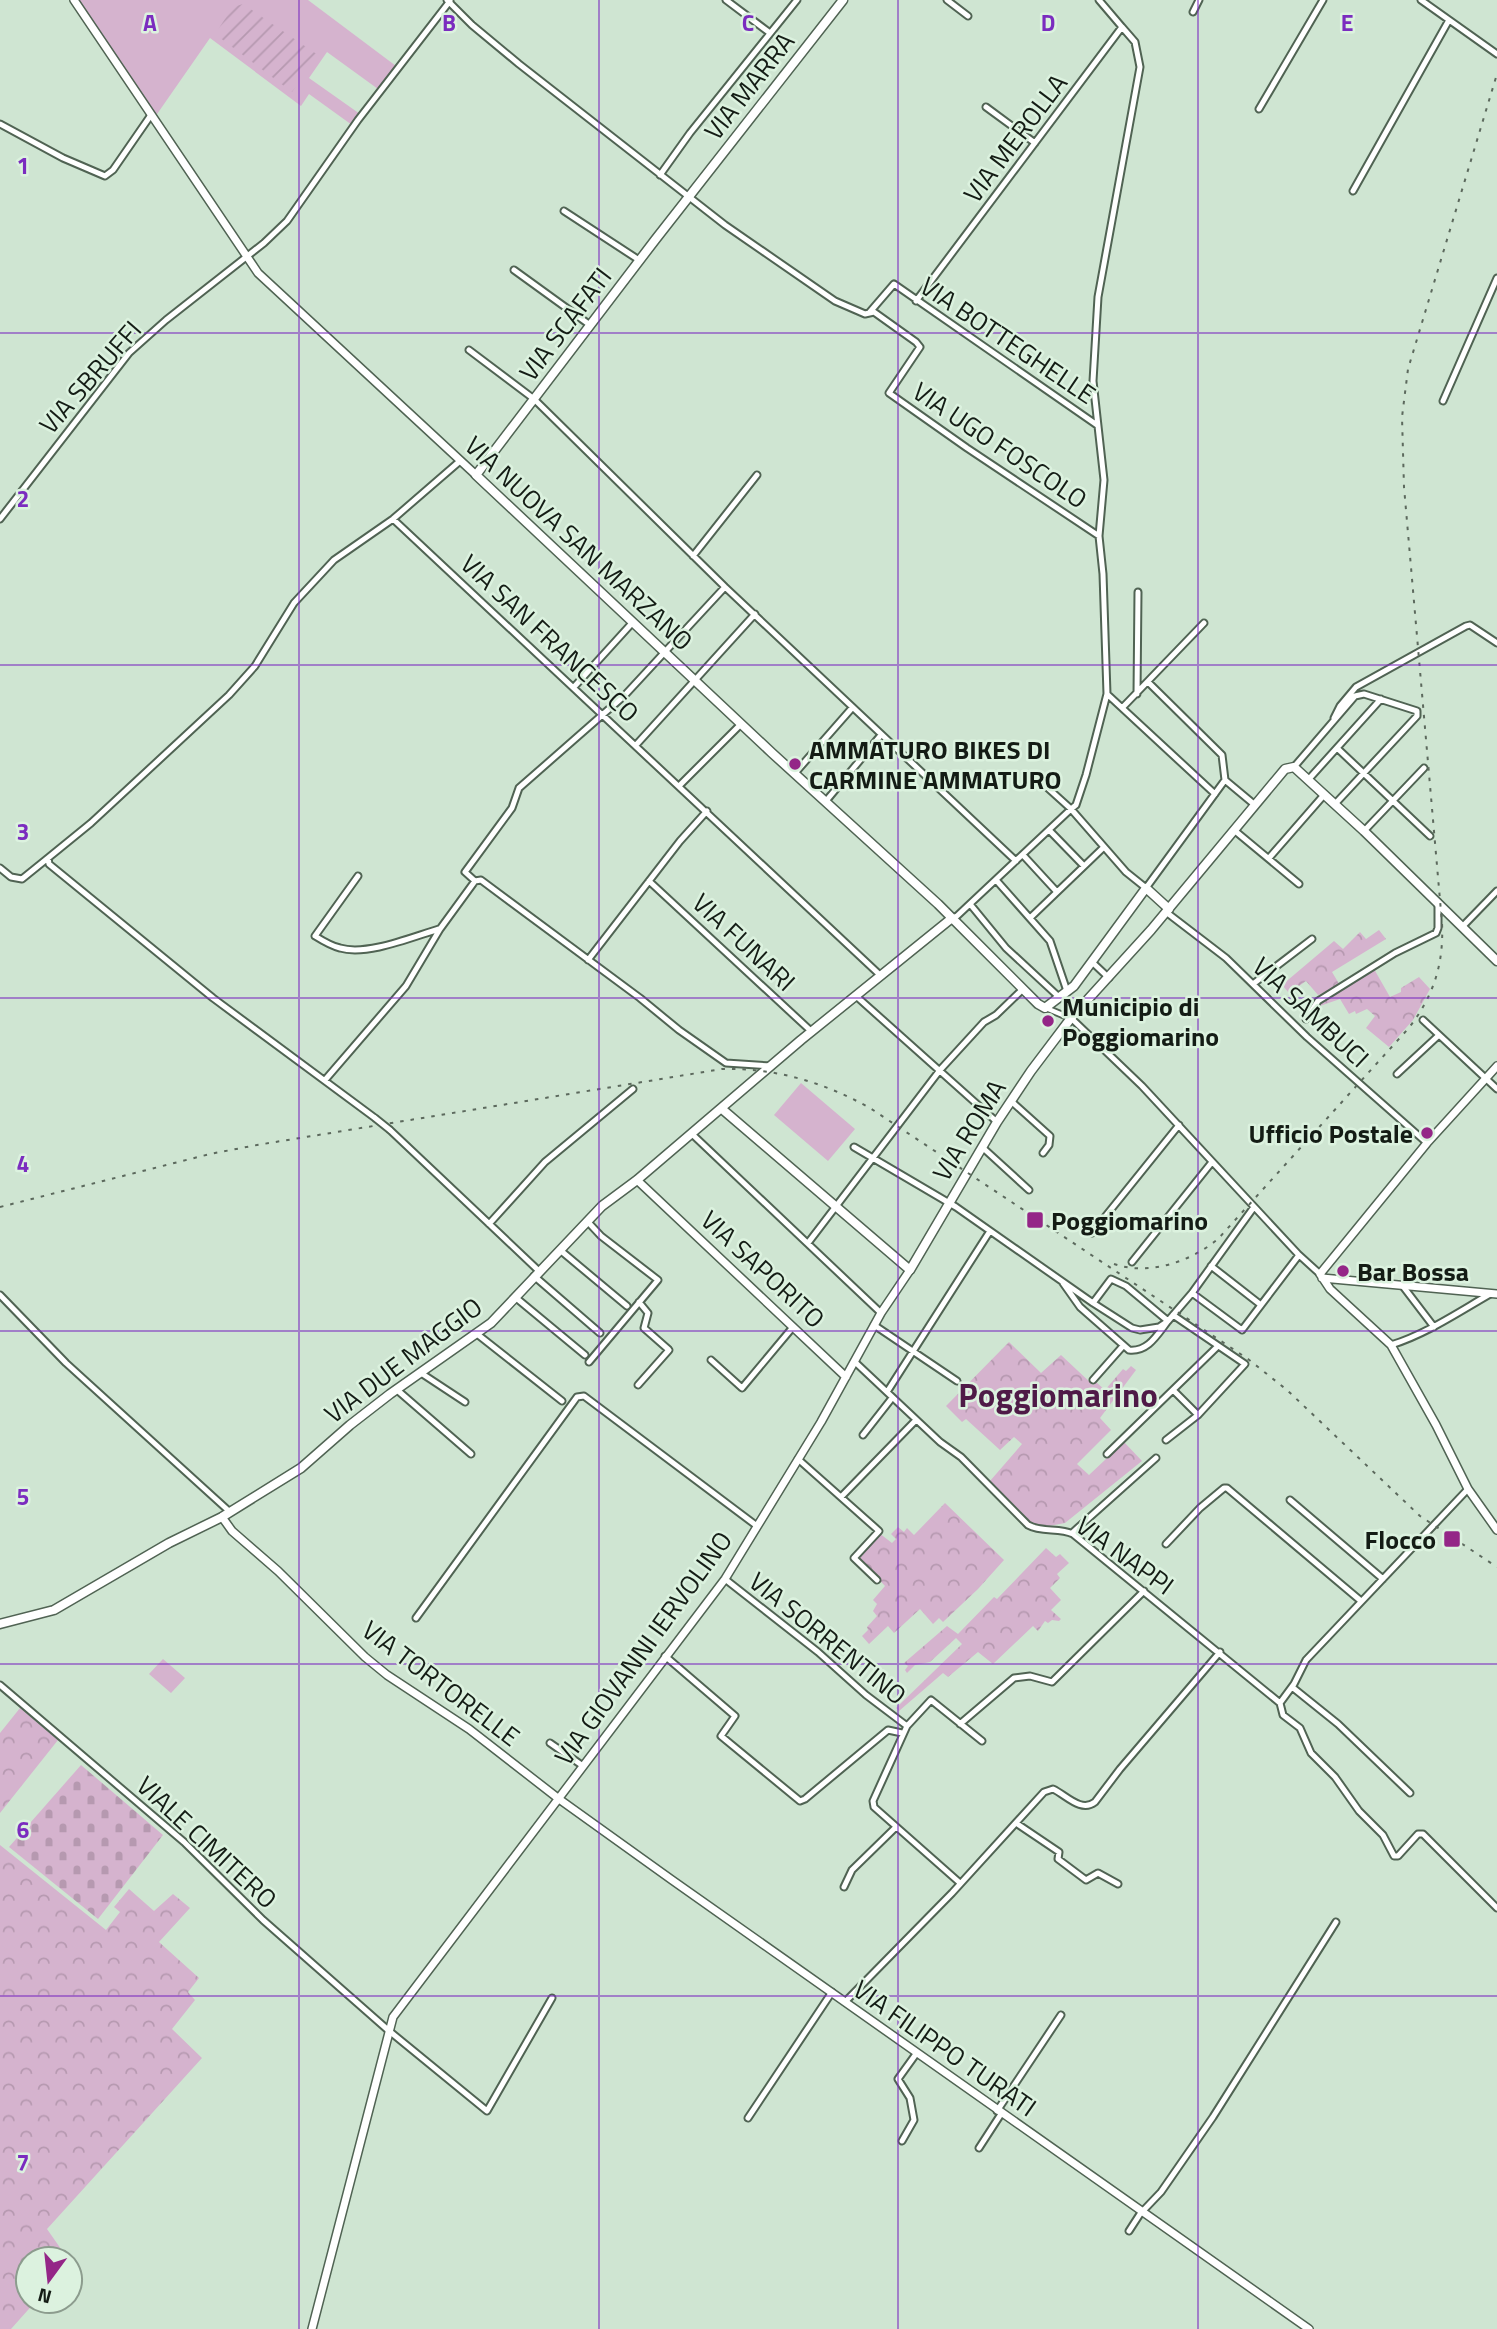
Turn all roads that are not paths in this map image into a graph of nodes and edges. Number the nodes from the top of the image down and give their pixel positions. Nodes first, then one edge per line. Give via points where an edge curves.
1 (74, 0) edge
2 (726, 0) edge
3 (797, 0) edge
4 (843, 0) edge
5 (947, 0) edge
6 (1099, 0) edge
7 (1199, 0) edge
8 (1323, 0) edge
9 (1420, 0) edge
10 (449, 1) edge
11 (1192, 12) dead end
12 (968, 16) dead end
13 (1449, 20) junction
14 (1122, 27) junction
15 (771, 33) junction
16 (1497, 54) edge
17 (986, 107) dead end
18 (1259, 109) dead end
19 (151, 115) junction
20 (0, 124) edge
21 (1035, 143) junction
22 (660, 175) junction
23 (1353, 191) dead end
24 (689, 198) junction
25 (564, 211) dead end
26 (246, 256) junction
27 (639, 260) junction
28 (514, 270) dead end
29 (1497, 278) edge
30 (916, 300) junction
31 (869, 313) junction
32 (590, 325) junction
33 (469, 350) dead end
34 (534, 400) junction
35 (1443, 401) dead end
36 (1097, 425) junction
37 (460, 461) junction
38 (476, 475) junction
39 (757, 475) dead end
40 (0, 519) edge
41 (393, 519) junction
42 (1099, 536) junction
43 (693, 556) junction
44 (725, 587) junction
45 (1138, 592) dead end
46 (755, 614) junction
47 (633, 622) junction
48 (1204, 624) dead end
49 (1497, 643) edge
50 (665, 652) junction
51 (696, 681) junction
52 (1148, 682) junction
53 (574, 687) junction
54 (1107, 694) junction
55 (1136, 694) junction
56 (1381, 699) junction
57 (1123, 707) junction
58 (852, 708) junction
59 (604, 715) junction
60 (1333, 721) junction
61 (741, 724) junction
62 (881, 735) junction
63 (636, 745) junction
64 (1337, 748) junction
65 (1294, 767) junction
66 (1424, 768) dead end
67 (1363, 773) junction
68 (795, 774) junction
69 (1040, 780) dead end
70 (1225, 780) junction
71 (1308, 780) junction
72 (679, 786) junction
73 (1215, 794) junction
74 (1324, 795) junction
75 (1393, 800) junction
76 (826, 801) junction
77 (1335, 804) junction
78 (1255, 805) junction
79 (1072, 809) junction
80 (707, 811) junction
81 (1049, 830) junction
82 (1234, 830) junction
83 (1364, 831) junction
84 (1430, 836) dead end
85 (1104, 847) junction
86 (1023, 855) junction
87 (48, 858) junction
88 (1269, 858) junction
89 (1016, 861) junction
90 (1084, 866) junction
91 (0, 868) edge
92 (358, 876) dead end
93 (996, 880) junction
94 (475, 881) junction
95 (649, 881) junction
96 (1299, 884) dead end
97 (1146, 888) junction
98 (1497, 891) edge
99 (1058, 892) junction
100 (1438, 902) junction
101 (970, 904) junction
102 (1168, 910) junction
103 (951, 918) junction
104 (1030, 918) junction
105 (1462, 927) junction
106 (440, 929) junction
107 (1312, 939) dead end
108 (587, 960) junction
109 (1497, 961) edge
110 (1092, 962) junction
111 (880, 975) junction
112 (1109, 978) junction
113 (1253, 984) junction
114 (1023, 989) junction
115 (1067, 991) junction
116 (856, 996) junction
117 (1059, 997) junction
118 (1045, 1007) junction
119 (1071, 1018) junction
120 (1306, 1019) dead end
121 (1423, 1020) dead end
122 (812, 1032) junction
123 (1440, 1035) junction
124 (771, 1066) junction
125 (1497, 1066) edge
126 (940, 1070) junction
127 (1397, 1074) dead end
128 (1485, 1078) junction
129 (325, 1080) junction
130 (633, 1089) dead end
131 (1497, 1089) edge
132 (1011, 1101) junction
133 (722, 1109) junction
134 (997, 1122) junction
135 (1179, 1125) junction
136 (692, 1134) junction
137 (1427, 1143) junction
138 (854, 1147) dead end
139 (982, 1147) junction
140 (1043, 1153) dead end
141 (872, 1158) junction
142 (1212, 1162) junction
143 (637, 1180) junction
144 (1029, 1190) dead end
145 (948, 1203) junction
146 (836, 1207) junction
147 (1254, 1207) junction
148 (587, 1221) junction
149 (489, 1224) junction
150 (990, 1231) junction
151 (1092, 1233) dead end
152 (808, 1244) junction
153 (560, 1250) junction
154 (1299, 1255) junction
155 (1132, 1262) dead end
156 (1211, 1266) junction
157 (910, 1270) junction
158 (537, 1274) junction
159 (1324, 1277) junction
160 (1062, 1281) junction
161 (1402, 1285) junction
162 (1192, 1293) junction
163 (1494, 1294) edge
164 (0, 1295) edge
165 (515, 1297) junction
166 (639, 1302) junction
167 (1093, 1303) junction
168 (627, 1306) dead end
169 (1261, 1306) junction
170 (881, 1313) junction
171 (1173, 1315) junction
172 (1168, 1321) junction
173 (874, 1325) junction
174 (793, 1327) junction
175 (1434, 1328) junction
176 (600, 1333) dead end
177 (477, 1334) junction
178 (1391, 1345) junction
179 (1123, 1346) junction
180 (1218, 1346) junction
181 (913, 1353) junction
182 (585, 1355) dead end
183 (711, 1360) dead end
184 (590, 1362) dead end
185 (855, 1362) junction
186 (421, 1373) junction
187 (846, 1377) junction
188 (1093, 1380) dead end
189 (957, 1381) dead end
190 (638, 1385) dead end
191 (396, 1390) junction
192 (1173, 1390) junction
193 (887, 1392) junction
194 (892, 1398) junction
195 (562, 1401) dead end
196 (465, 1402) dead end
197 (1198, 1415) junction
198 (916, 1420) junction
199 (863, 1435) dead end
200 (1166, 1440) dead end
201 (471, 1454) dead end
202 (1107, 1454) dead end
203 (1156, 1458) dead end
204 (798, 1459) junction
205 (1468, 1489) junction
206 (841, 1497) junction
207 (1290, 1500) dead end
208 (226, 1514) junction
209 (757, 1526) junction
210 (1497, 1530) edge
211 (1072, 1533) junction
212 (1166, 1544) dead end
213 (724, 1579) junction
214 (1383, 1579) junction
215 (877, 1580) dead end
216 (1144, 1591) junction
217 (1361, 1601) junction
218 (416, 1618) dead end
219 (0, 1624) edge
220 (1220, 1652) junction
221 (666, 1656) junction
222 (0, 1685) edge
223 (1292, 1687) junction
224 (1280, 1703) junction
225 (960, 1724) junction
226 (907, 1726) junction
227 (902, 1733) junction
228 (982, 1741) dead end
229 (550, 1743) dead end
230 (583, 1766) junction
231 (1410, 1793) dead end
232 (559, 1798) junction
233 (1016, 1823) junction
234 (896, 1827) junction
235 (960, 1883) junction
236 (1118, 1884) dead end
237 (844, 1887) dead end
238 (1497, 1908) edge
239 (1336, 1922) dead end
240 (832, 1993) junction
241 (552, 1998) dead end
242 (845, 2002) junction
243 (1060, 2015) dead end
244 (388, 2030) junction
245 (916, 2054) junction
246 (999, 2112) junction
247 (748, 2118) dead end
248 (902, 2141) dead end
249 (979, 2148) dead end
250 (1142, 2212) junction
251 (1129, 2231) dead end
252 (312, 2329) edge
253 (1309, 2329) edge

1 - 19 street, VIA NUOVA SAN MARZANO
2 - 15 street
3 - 15 street
4 - 24 main road, VIA MARRA
5 - 12 street
6 - 14 street
7 - 11 street
8 - 18 street
9 - 13 street
10 - 22 street, VIA UGO FOSCOLO via 509,56
10 - 26 street, VIA SBRUFFI via 287,221
13 - 16 street
13 - 23 street
14 - 21 street, VIA MEROLLA
14 - 36 street via 1135,42 1140,67 1098,297 1093,381
15 - 22 street
17 - 21 street
19 - 20 street via 105,176
19 - 26 street, VIA NUOVA SAN MARZANO
21 - 30 street, VIA MEROLLA
22 - 24 street, VIA UGO FOSCOLO
24 - 27 main road, VIA SCAFATI
24 - 31 street, VIA UGO FOSCOLO via 835,301
25 - 27 street
26 - 37 street, VIA NUOVA SAN MARZANO via 283,298
26 - 40 street, VIA SBRUFFI via 129,354
27 - 32 main road, VIA SCAFATI
28 - 32 street
29 - 35 street
30 - 31 street, VIA BOTTEGHELLE via 894,285
30 - 36 street, VIA BOTTEGHELLE
31 - 42 street, VIA UGO FOSCOLO via 874,312 920,347 889,393
32 - 34 main road, VIA SCAFATI
33 - 34 street
34 - 38 main road, VIA SCAFATI
34 - 43 street
36 - 42 street via 1104,480
37 - 38 street, VIA NUOVA SAN MARZANO
37 - 41 street
38 - 47 main road, VIA NUOVA SAN MARZANO
39 - 43 street
41 - 53 street, VIA SAN FRANCESCO
41 - 87 street via 334,559 294,603 255,666 229,695
42 - 54 street, VIA UGO FOSCOLO
43 - 44 street
44 - 46 street
44 - 50 street
45 - 55 street
46 - 51 street
46 - 58 street
47 - 50 main road, VIA NUOVA SAN MARZANO
47 - 53 street
48 - 52 street
49 - 60 street via 1466,626 1356,687
50 - 51 main road, VIA NUOVA SAN MARZANO
50 - 59 street
51 - 61 main road, VIA NUOVA SAN MARZANO
51 - 63 street
52 - 55 street
52 - 70 street via 1222,755
53 - 59 street, VIA SAN FRANCESCO
54 - 57 street
54 - 79 street, VIA UGO FOSCOLO
55 - 57 street
56 - 60 street via 1355,696
56 - 64 street
56 - 67 street via 1417,711 1417,716
57 - 73 street
58 - 62 street
58 - 68 street
59 - 63 street, VIA SAN FRANCESCO
59 - 94 street via 519,788 512,808 464,872
60 - 65 street
61 - 68 main road, VIA NUOVA SAN MARZANO
61 - 72 street
62 - 76 street
62 - 89 street
63 - 72 street, VIA SAN FRANCESCO
64 - 67 street
64 - 71 street
65 - 71 main road
65 - 78 main road, VIA ROMA via 1285,769
66 - 75 street
67 - 75 street
67 - 77 street
68 - 76 main road, VIA NUOVA SAN MARZANO
69 - 79 street
70 - 73 street
70 - 78 street
71 - 74 main road
72 - 80 street, VIA SAN FRANCESCO
73 - 97 street
74 - 77 main road
74 - 88 street
75 - 83 street
75 - 84 street
76 - 103 main road, VIA NUOVA SAN MARZANO
77 - 83 main road
78 - 82 main road, VIA ROMA
79 - 81 street
79 - 85 street
80 - 95 street
80 - 111 street
81 - 86 street
81 - 90 street
82 - 88 street
82 - 102 main road, VIA ROMA
83 - 100 main road
85 - 90 street
85 - 97 street
86 - 89 street
86 - 99 street
87 - 91 street via 22,879
87 - 129 street via 49,864 171,964
88 - 96 street
89 - 93 street
90 - 99 street
92 - 106 street via 315,936 348,950
93 - 101 street
93 - 104 street
94 - 106 street
94 - 108 street via 481,880
95 - 108 street
95 - 122 street, VIA FUNARI
97 - 102 main road
97 - 110 main road
98 - 105 street
99 - 104 street
100 - 105 main road
100 - 120 street via 1436,933 1318,1001
101 - 103 street
101 - 117 street via 1006,948
102 - 112 main road, VIA ROMA
102 - 113 street, VIA SAMBUCI
103 - 111 main road, VIA DUE MAGGIO
103 - 114 main road, VIA NUOVA SAN MARZANO
104 - 115 street via 1050,942
105 - 109 main road
106 - 129 street via 406,986
107 - 113 street
108 - 124 street via 726,1063
110 - 112 street
110 - 115 main road
111 - 116 main road, VIA DUE MAGGIO
112 - 119 main road, VIA ROMA
113 - 137 street, VIA SAMBUCI
114 - 118 main road, VIA NUOVA SAN MARZANO
114 - 126 street via 984,1022
115 - 117 main road
116 - 122 main road, VIA DUE MAGGIO
116 - 126 street
117 - 118 main road
118 - 119 street
119 - 132 main road, VIA ROMA
119 - 135 street
121 - 123 street
122 - 124 main road, VIA DUE MAGGIO
123 - 127 street
123 - 128 street
124 - 133 main road, VIA DUE MAGGIO
125 - 128 street
126 - 134 street
126 - 141 street
128 - 131 street
128 - 137 street
129 - 149 street, bridge via 390,1130
130 - 149 street via 545,1162
132 - 134 main road, VIA ROMA
132 - 140 street via 1050,1136
133 - 136 main road, VIA DUE MAGGIO
133 - 146 main road
134 - 139 main road, VIA ROMA
135 - 142 street
135 - 151 street
136 - 143 main road, VIA DUE MAGGIO
136 - 152 street
137 - 159 street
138 - 141 street
139 - 144 street
139 - 145 main road, VIA ROMA
141 - 145 street
141 - 146 street
142 - 147 street
142 - 155 street
143 - 148 main road, VIA DUE MAGGIO
143 - 174 street, VIA SAPORITO
145 - 150 street
145 - 157 main road, VIA ROMA
146 - 152 street
146 - 157 main road
147 - 154 street
147 - 156 street
148 - 153 main road, VIA DUE MAGGIO
148 - 166 street via 658,1280
149 - 158 street
150 - 160 street
150 - 181 street
152 - 170 street
153 - 158 main road, VIA DUE MAGGIO
153 - 168 street
154 - 159 street
154 - 169 street
156 - 162 street
156 - 169 street
157 - 170 street
158 - 165 main road, VIA DUE MAGGIO
158 - 176 street
159 - 161 street
159 - 178 street via 1329,1289
160 - 167 street
160 - 179 street via 1080,1307
161 - 163 street
161 - 175 street
162 - 169 street via 1242,1330
162 - 171 street
163 - 175 street
164 - 208 street
165 - 177 main road, VIA DUE MAGGIO
165 - 182 street
166 - 184 street
166 - 190 street via 648,1313 644,1328 669,1350
167 - 172 street via 1140,1330
167 - 172 street via 1111,1279
170 - 173 street
171 - 172 street
171 - 180 street
172 - 179 street via 1143,1349 1132,1352
173 - 181 street
173 - 185 street
174 - 183 street via 742,1388
174 - 187 street, VIA SAPORITO
175 - 178 street
177 - 186 main road, VIA DUE MAGGIO
177 - 195 street
178 - 205 street
179 - 188 street
180 - 192 street
180 - 197 street via 1245,1364
181 - 189 street
181 - 193 street
185 - 187 street
185 - 193 street, VIA NAPPI
186 - 191 main road, VIA DUE MAGGIO
186 - 196 street
187 - 204 street, VIA GIOVANNI IERVOLINO
191 - 201 street
191 - 208 main road, VIA DUE MAGGIO via 301,1468
192 - 197 street
192 - 202 street
193 - 194 street, VIA NAPPI
194 - 198 street, VIA NAPPI
194 - 199 street
197 - 200 street
198 - 206 street
198 - 211 street, VIA NAPPI via 961,1457 1028,1525
203 - 211 street
204 - 206 street
204 - 209 street, VIA GIOVANNI IERVOLINO
205 - 210 street
205 - 214 street
206 - 215 street via 879,1531 855,1558
207 - 214 street
208 - 219 main road, VIA DUE MAGGIO via 54,1610
208 - 232 street, VIA TORTORELLE via 240,1539 365,1657
209 - 213 street, VIA GIOVANNI IERVOLINO
209 - 218 street via 583,1396 577,1397
211 - 216 street, VIA NAPPI
212 - 217 street via 1200,1508 1227,1488
213 - 221 street, VIA GIOVANNI IERVOLINO
213 - 226 street, VIA SORRENTINO
214 - 217 street
216 - 220 street, VIA NAPPI
216 - 225 street via 1052,1682 1030,1676 1014,1678
217 - 223 street via 1306,1660
220 - 224 street, VIA NAPPI
220 - 233 street via 1096,1802 1082,1807 1050,1788
221 - 227 street via 735,1716 721,1736 800,1801 888,1730
221 - 230 street, VIA GIOVANNI IERVOLINO
222 - 244 street, VIALE CIMITERO via 184,1842 263,1920
223 - 224 street
223 - 231 street
224 - 238 street, VIA NAPPI via 1283,1715 1300,1728 1311,1753 1382,1835 1394,1856 1423,1834
225 - 226 street, VIA SORRENTINO via 932,1700
225 - 228 street, VIA SORRENTINO
226 - 227 street, VIA SORRENTINO
227 - 234 street, VIA SORRENTINO via 873,1805
229 - 230 street
230 - 232 street, VIA GIOVANNI IERVOLINO
232 - 240 street, VIA FILIPPO TURATI
232 - 244 street, VIA GIOVANNI IERVOLINO via 400,2007
233 - 235 street
233 - 236 street via 1059,1852 1058,1859 1086,1880 1098,1872
234 - 235 street, VIA SORRENTINO
234 - 237 street via 852,1870
235 - 242 street
239 - 250 street via 1213,2117
240 - 242 street, VIA FILIPPO TURATI
240 - 247 street
241 - 244 street, VIALE CIMITERO via 487,2111
242 - 245 street, VIA FILIPPO TURATI
243 - 246 street
244 - 252 street, VIA GIOVANNI IERVOLINO
245 - 246 street, VIA FILIPPO TURATI
245 - 248 street via 898,2079 910,2098 914,2120
246 - 249 street
246 - 250 street, VIA FILIPPO TURATI
250 - 251 street
250 - 253 street, VIA FILIPPO TURATI

